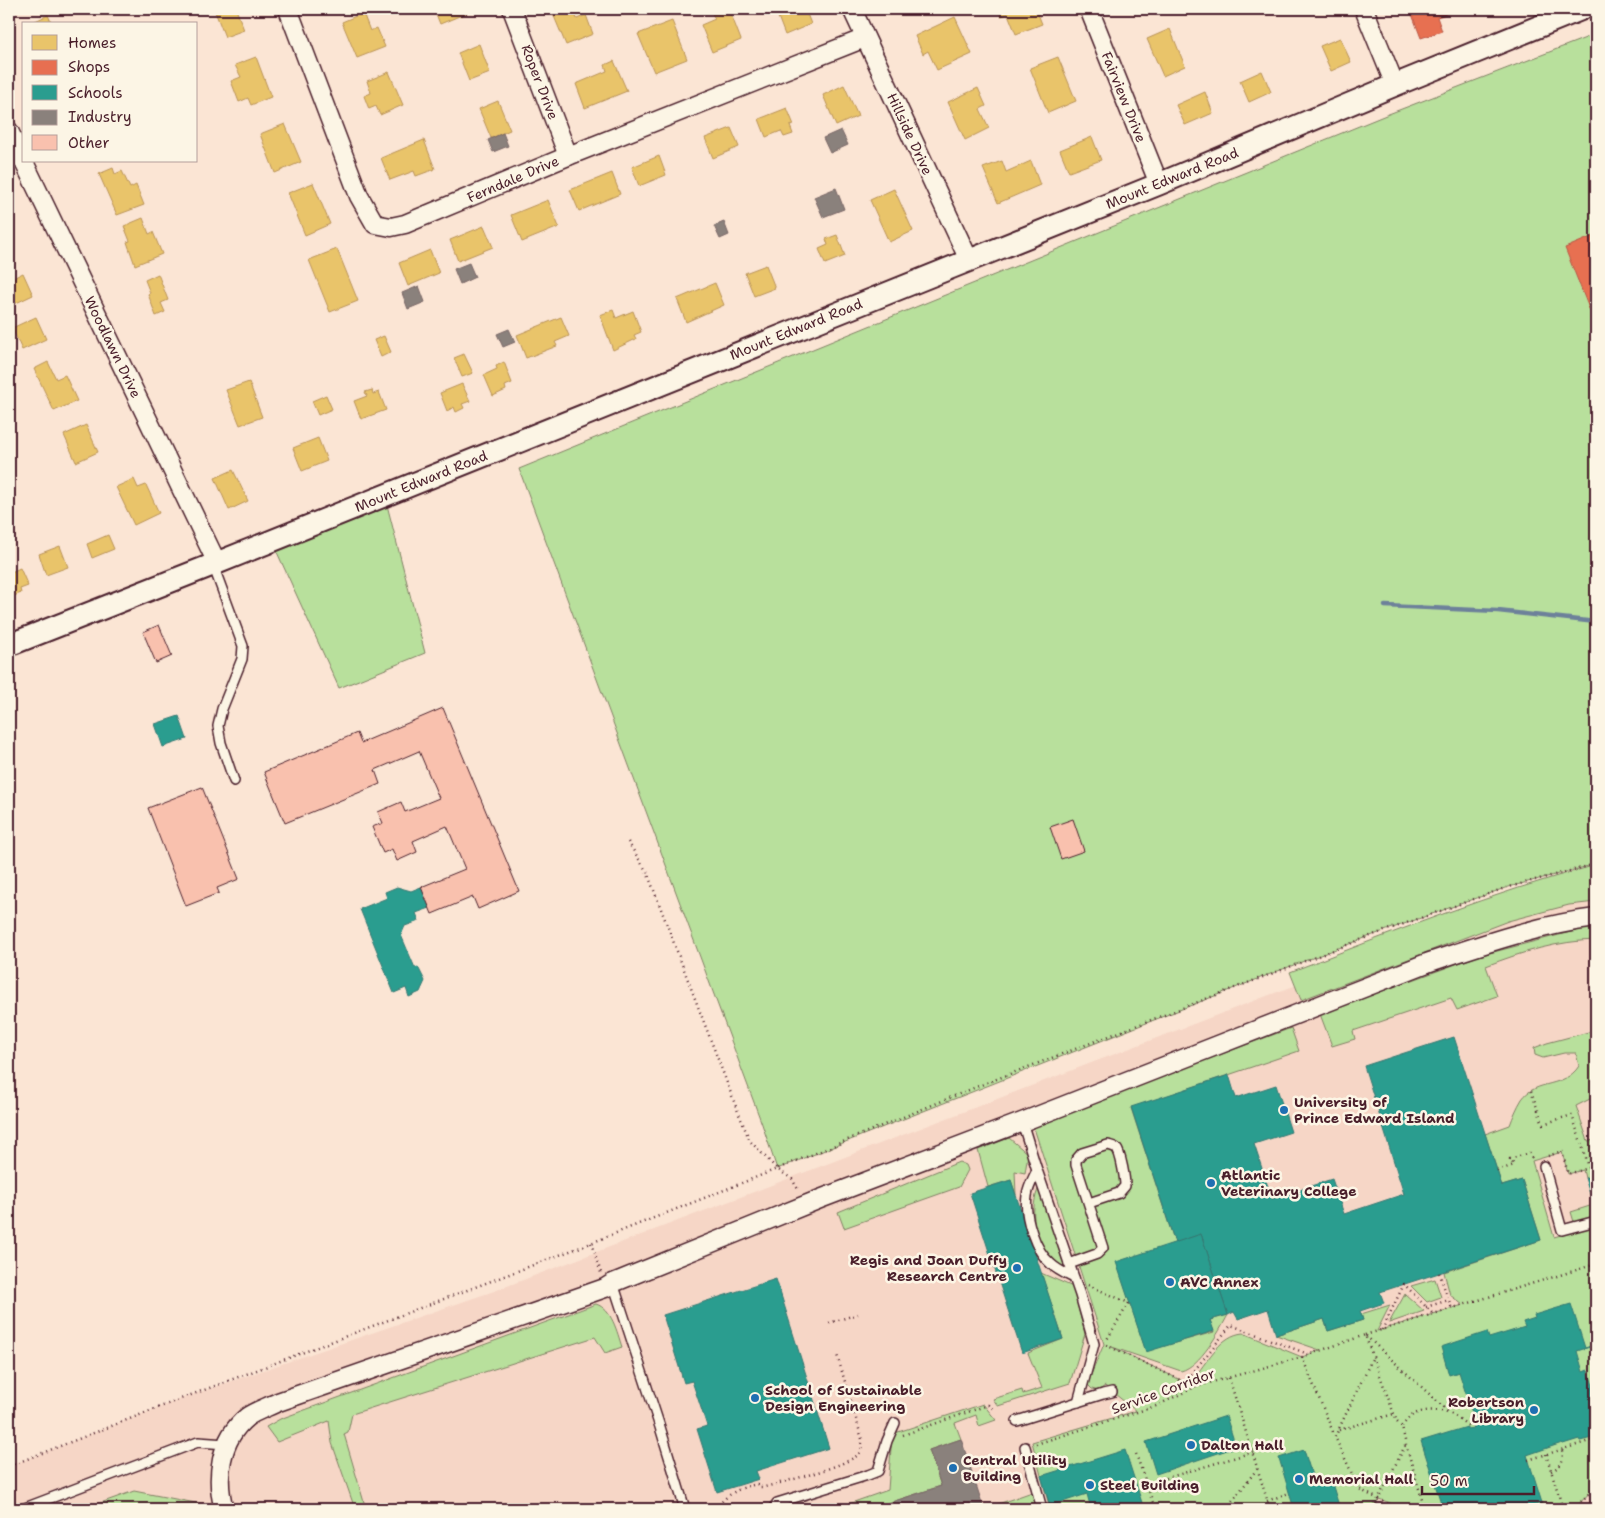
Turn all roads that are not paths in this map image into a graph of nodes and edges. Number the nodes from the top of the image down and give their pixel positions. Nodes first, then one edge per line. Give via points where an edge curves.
1 (288, 9) edge
2 (512, 9) edge
3 (852, 9) edge
4 (1089, 9) edge
5 (1364, 9) edge
6 (1582, 9) edge
7 (865, 38) junction
8 (1395, 85) junction
9 (9, 131) edge
10 (568, 156) junction
11 (22, 158) edge
12 (24, 162) edge
13 (1159, 184) junction
14 (969, 260) junction
15 (215, 564) junction
16 (9, 645) edge
17 (234, 781) dead end
18 (1596, 918) edge
19 (1022, 1122) junction
20 (1542, 1162) road end
21 (1037, 1170) junction
22 (1089, 1203) junction
23 (1596, 1221) edge
24 (1069, 1264) junction
25 (1074, 1278) junction
26 (608, 1281) junction
27 (1112, 1392) dead end
28 (1078, 1402) junction
29 (1017, 1421) dead end
30 (895, 1423) dead end
31 (226, 1444) junction
32 (1025, 1447) road end
33 (22, 1509) edge
34 (224, 1509) edge
35 (685, 1509) edge
36 (773, 1509) edge
37 (1042, 1509) edge

1 - 10 street, Ferndale Drive via 359,196 375,224 391,227 405,224
2 - 10 street, Roper Drive
3 - 7 street, Hillside Drive
4 - 13 street, Fairview Drive
5 - 8 street
6 - 8 street, Mount Edward Road
7 - 10 street, Ferndale Drive
7 - 14 street, Hillside Drive
8 - 13 street, Mount Edward Road
9 - 11 street, Woodlawn Drive
12 - 15 street, Woodlawn Drive
13 - 14 street, Mount Edward Road
14 - 15 street, Mount Edward Road
15 - 16 street, Mount Edward Road
15 - 17 lane via 243,646 242,660 218,726
18 - 19 street via 1564,922 1494,940 1427,963
19 - 21 lane
19 - 26 street
20 - 23 lane via 1562,1230
21 - 24 lane
21 - 25 lane via 1026,1198 1038,1249 1052,1265
22 - 22 lane via 1076,1160 1082,1153 1112,1146 1119,1152 1125,1186 1118,1193
22 - 24 lane via 1103,1248 1097,1254
24 - 25 lane
25 - 28 lane via 1094,1344
26 - 31 street via 605,1288 278,1402 248,1416 233,1430
26 - 35 lane
27 - 28 lane
28 - 29 lane
30 - 36 lane via 878,1470 777,1503
31 - 33 lane via 198,1442
31 - 34 street via 220,1470
32 - 37 lane

